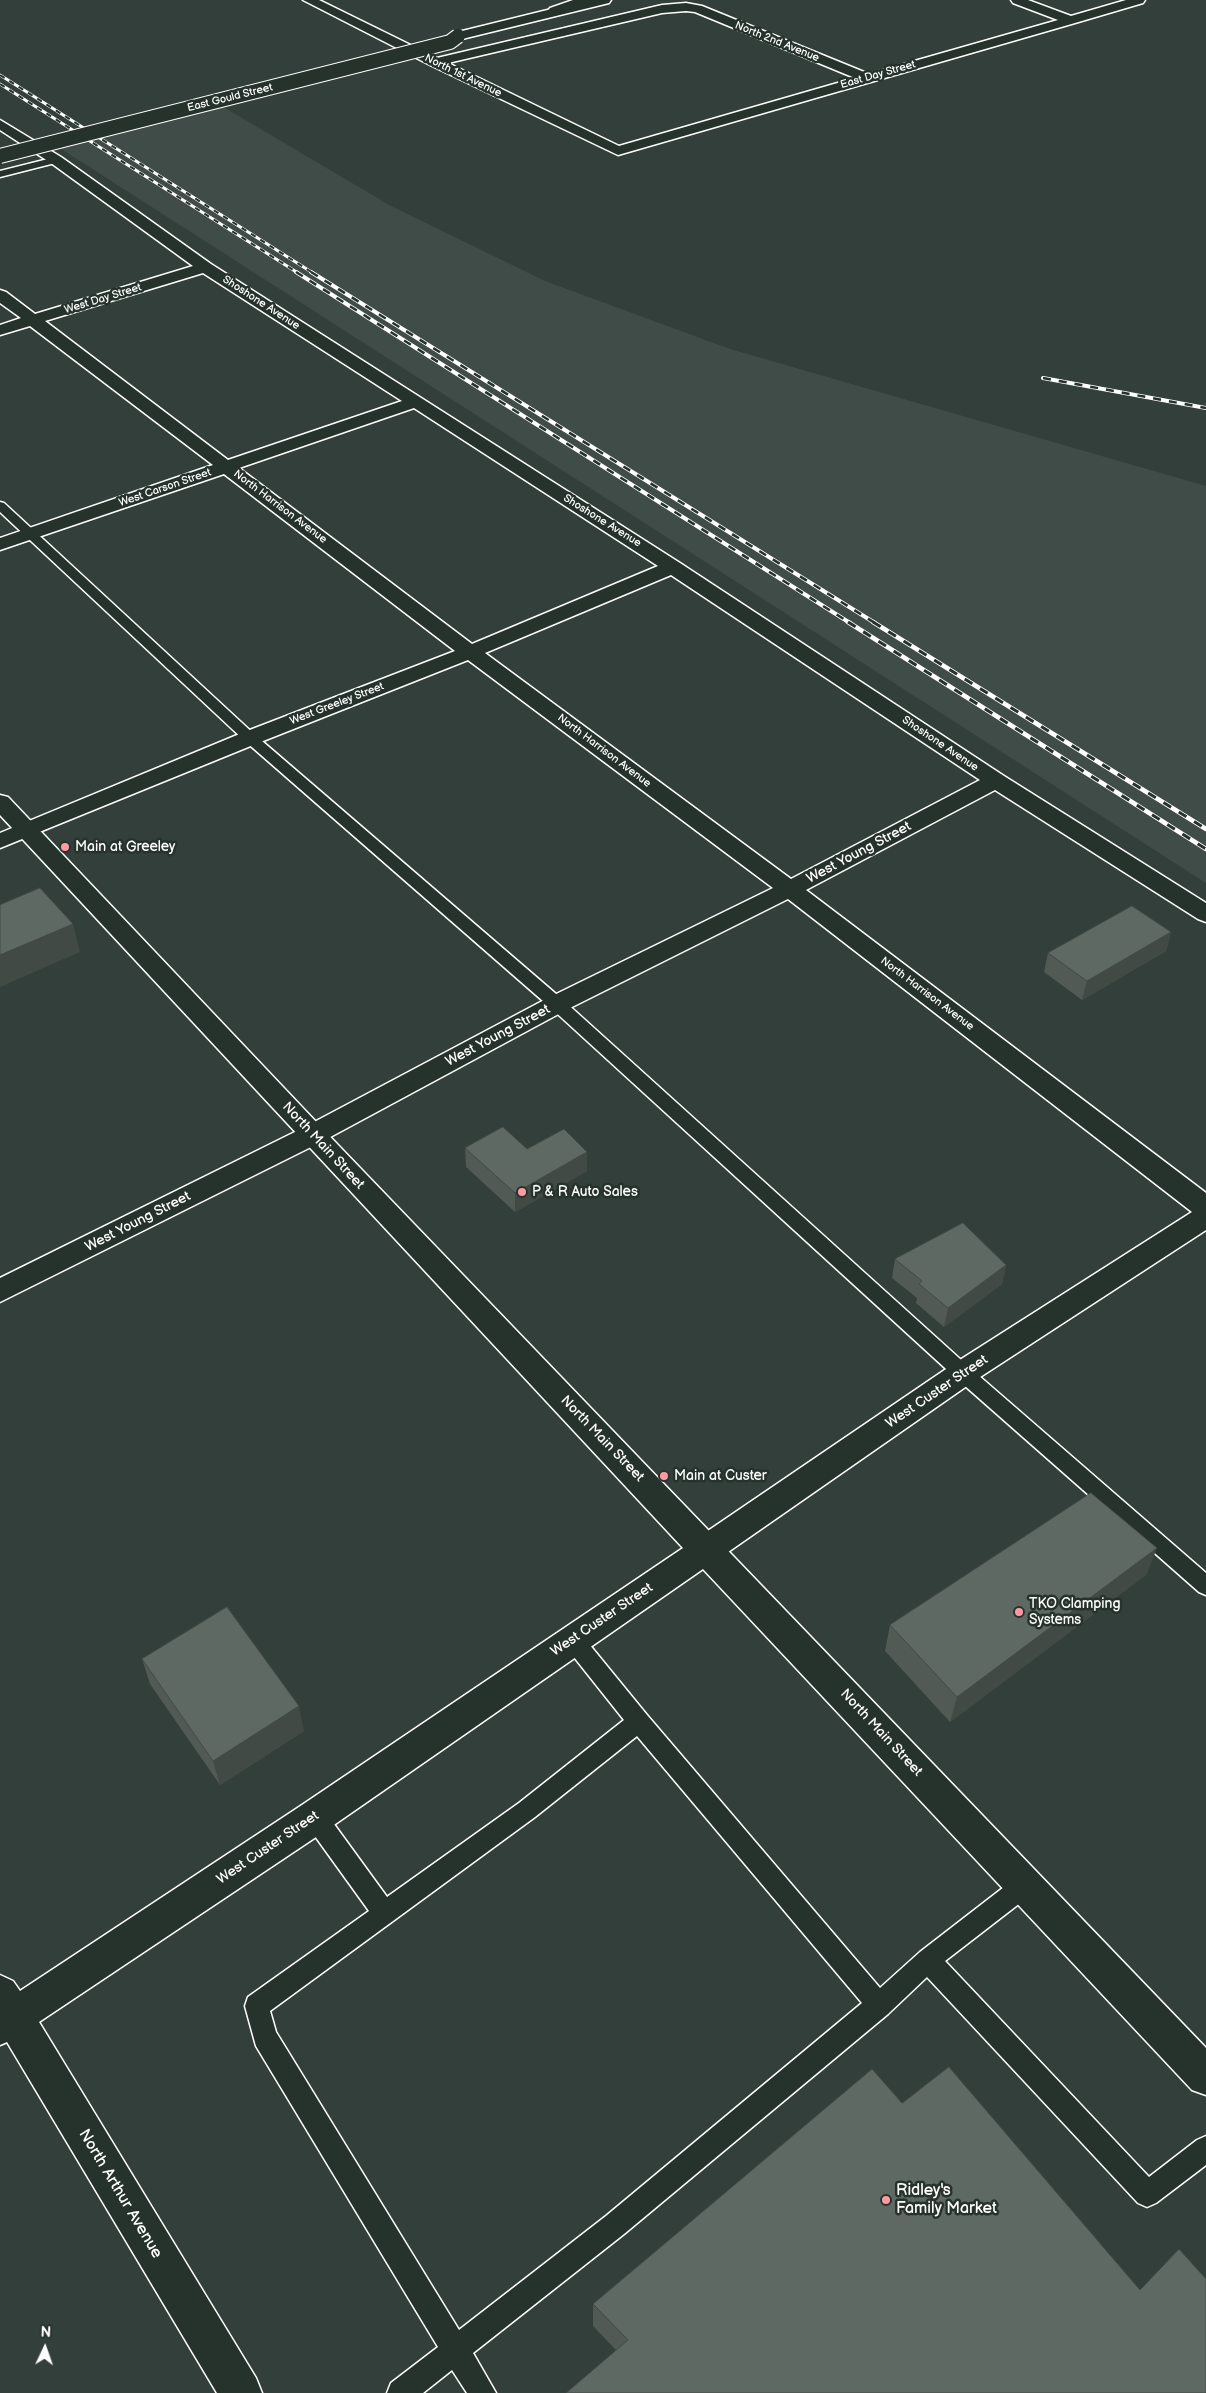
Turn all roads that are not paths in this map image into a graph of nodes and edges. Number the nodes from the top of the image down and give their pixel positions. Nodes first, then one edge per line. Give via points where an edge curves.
1 (309, 0) edge
2 (585, 0) edge
3 (605, 0) edge
4 (1017, 0) edge
5 (1139, 0) edge
6 (554, 11) junction
7 (1071, 20) junction
8 (458, 36) junction
9 (435, 62) junction
10 (867, 78) junction
11 (0, 124) edge
12 (0, 144) edge
13 (618, 151) joint
14 (0, 156) edge
15 (56, 160) junction
16 (0, 174) edge
17 (205, 267) junction
18 (0, 295) edge
19 (33, 320) junction
20 (0, 330) edge
21 (415, 402) junction
22 (228, 467) junction
23 (0, 506) edge
24 (30, 534) junction
25 (0, 544) edge
26 (673, 567) junction
27 (470, 652) junction
28 (250, 738) junction
29 (996, 781) junction
30 (0, 802) edge
31 (28, 831) junction
32 (0, 841) edge
33 (790, 889) junction
34 (1206, 914) edge
35 (557, 1004) junction
36 (312, 1135) junction
37 (1206, 1208) edge
38 (1206, 1216) edge
39 (0, 1291) edge
40 (963, 1373) junction
41 (707, 1550) junction
42 (1206, 1586) edge
43 (573, 1640) junction
44 (640, 1722) junction
45 (315, 1817) junction
46 (1025, 1885) junction
47 (384, 1912) junction
48 (928, 1960) junction
49 (879, 2005) junction
50 (4, 2013) edge
51 (1206, 2076) edge
52 (1206, 2149) edge
53 (456, 2350) junction
54 (241, 2393) edge
55 (402, 2393) edge
56 (482, 2393) edge

1 - 9 street, North 1st Avenue
2 - 6 street
3 - 6 street, East Gould Street
4 - 7 street
5 - 7 street, East Day Street
6 - 8 street, East Gould Street
7 - 10 street, East Day Street
8 - 12 street, East Gould Street via 435,35
8 - 14 street, East Gould Street, bridge via 450,42
9 - 10 street, North 2nd Avenue via 640,14 686,7 698,9
9 - 13 street, North 1st Avenue
10 - 13 street, East Day Street
11 - 15 street, Shoshone Avenue
15 - 16 lane
15 - 17 street, Shoshone Avenue
17 - 19 street, West Day Street
17 - 21 street, Shoshone Avenue
18 - 19 street, North Harrison Avenue
19 - 20 street, West Day Street
19 - 22 street, North Harrison Avenue
21 - 22 street, West Carson Street
21 - 26 street, Shoshone Avenue
22 - 24 street, West Carson Street
22 - 27 street, North Harrison Avenue
23 - 24 lane
24 - 25 street, West Carson Street
24 - 28 lane
26 - 27 street, West Greeley Street
26 - 29 street, Shoshone Avenue
27 - 28 street, West Greeley Street
27 - 33 street, North Harrison Avenue
28 - 31 street, West Greeley Street
28 - 35 lane
29 - 33 street, West Young Street
29 - 34 street, Shoshone Avenue
30 - 31 street, North Main Street
31 - 32 street, West Greeley Street
31 - 36 street, North Main Street
33 - 35 street, West Young Street
33 - 37 street, North Harrison Avenue
35 - 36 street, West Young Street
35 - 40 lane
36 - 39 street, West Young Street
36 - 41 street, North Main Street
38 - 40 street, West Custer Street
40 - 41 street, West Custer Street
40 - 42 lane
41 - 43 street, West Custer Street
41 - 46 street, North Main Street
43 - 44 lane
43 - 45 street, West Custer Street
44 - 47 lane via 527,1810
44 - 49 lane
45 - 47 lane
45 - 50 street, West Custer Street
46 - 48 lane
46 - 51 street, North Main Street
47 - 53 lane via 257,2006 265,2037
48 - 49 lane
48 - 52 lane via 1147,2194
49 - 53 lane via 615,2225
50 - 54 street, North Arthur Avenue
53 - 55 lane
53 - 56 lane

